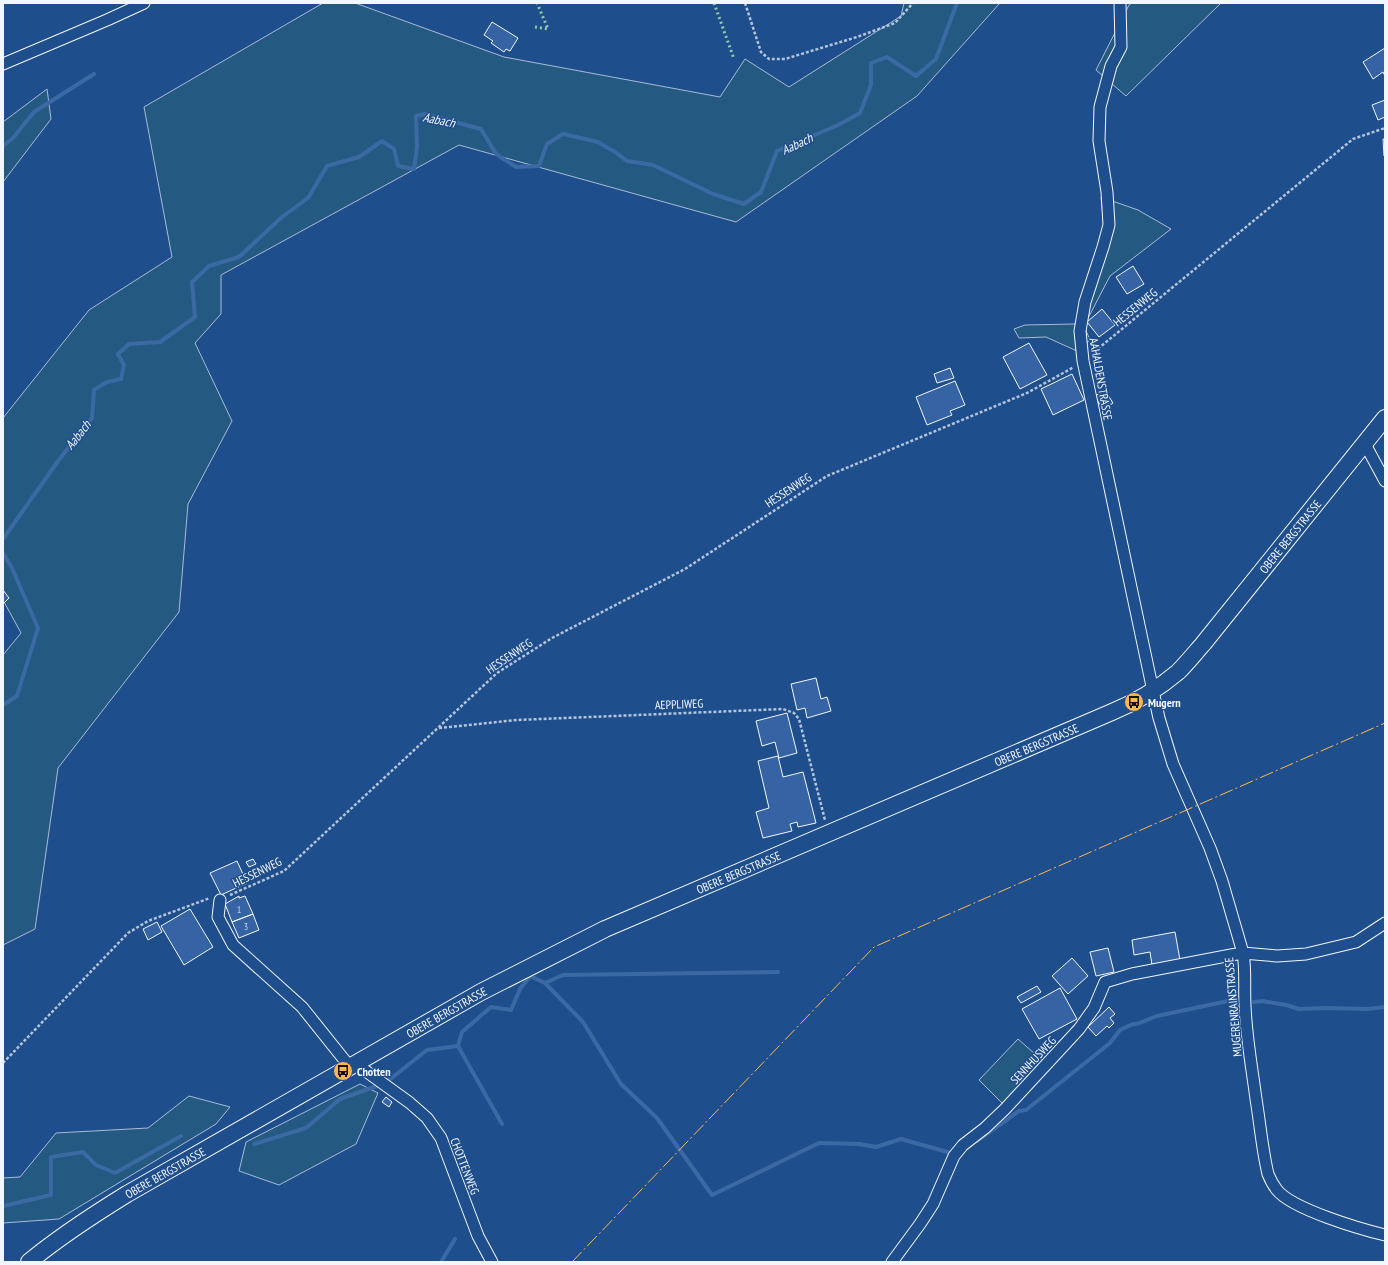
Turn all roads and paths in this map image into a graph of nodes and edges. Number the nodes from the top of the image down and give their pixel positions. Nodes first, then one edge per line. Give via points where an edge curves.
1 (144, 3) edge
2 (745, 3) edge
3 (913, 3) edge
4 (1120, 3) edge
5 (3, 64) edge
6 (1385, 128) edge
7 (1083, 361) junction
8 (1385, 418) edge
9 (1365, 444) junction
10 (1385, 481) edge
11 (1153, 691) junction
12 (438, 728) junction
13 (828, 833) junction
14 (220, 900) junction
15 (1385, 923) edge
16 (1243, 954) junction
17 (3, 1063) edge
18 (354, 1065) junction
19 (1385, 1235) edge
20 (29, 1262) edge
21 (492, 1262) edge
22 (892, 1262) edge

1 - 5 street
2 - 3 path via 761,52 769,59 785,59 895,23
4 - 7 street, AAHALDENSTRASSE via 1121,47 1111,66 1100,108 1099,141 1109,225 1080,331
6 - 7 path, HESSENWEG via 1353,139
7 - 11 street, AAHALDENSTRASSE
7 - 12 path, HESSENWEG via 1028,393 827,476 685,569 552,638 497,673
8 - 9 main road, OBERE BERGSTRASSE
9 - 10 street
9 - 11 main road, OBERE BERGSTRASSE via 1203,644 1178,671
11 - 13 main road, OBERE BERGSTRASSE via 1112,712
11 - 16 street, MUGERENRAINSTRASSE via 1173,764 1210,848
12 - 13 path, AEPPLIWEG via 517,720 783,709 794,713 799,719
12 - 14 path, HESSENWEG via 284,872
13 - 18 main road, OBERE BERGSTRASSE via 604,929 481,992
14 - 17 path, HESSENWEG via 210,898 148,921 128,933
14 - 18 street, CHOTTENWEG via 218,917 233,945 302,1007
15 - 16 street, SENNHUSWEG via 1356,942 1306,954
16 - 19 street, MUGERENRAINSTRASSE via 1250,1056 1268,1174 1272,1182 1282,1195 1292,1201 1344,1224
16 - 22 street, SENNHUSWEG via 1132,974 1105,982 1094,1008 1079,1029 1005,1109 958,1149 933,1204
18 - 20 main road, OBERE BERGSTRASSE via 127,1194 48,1246
18 - 21 street, CHOTTENWEG via 410,1103 426,1118 441,1138 478,1236

